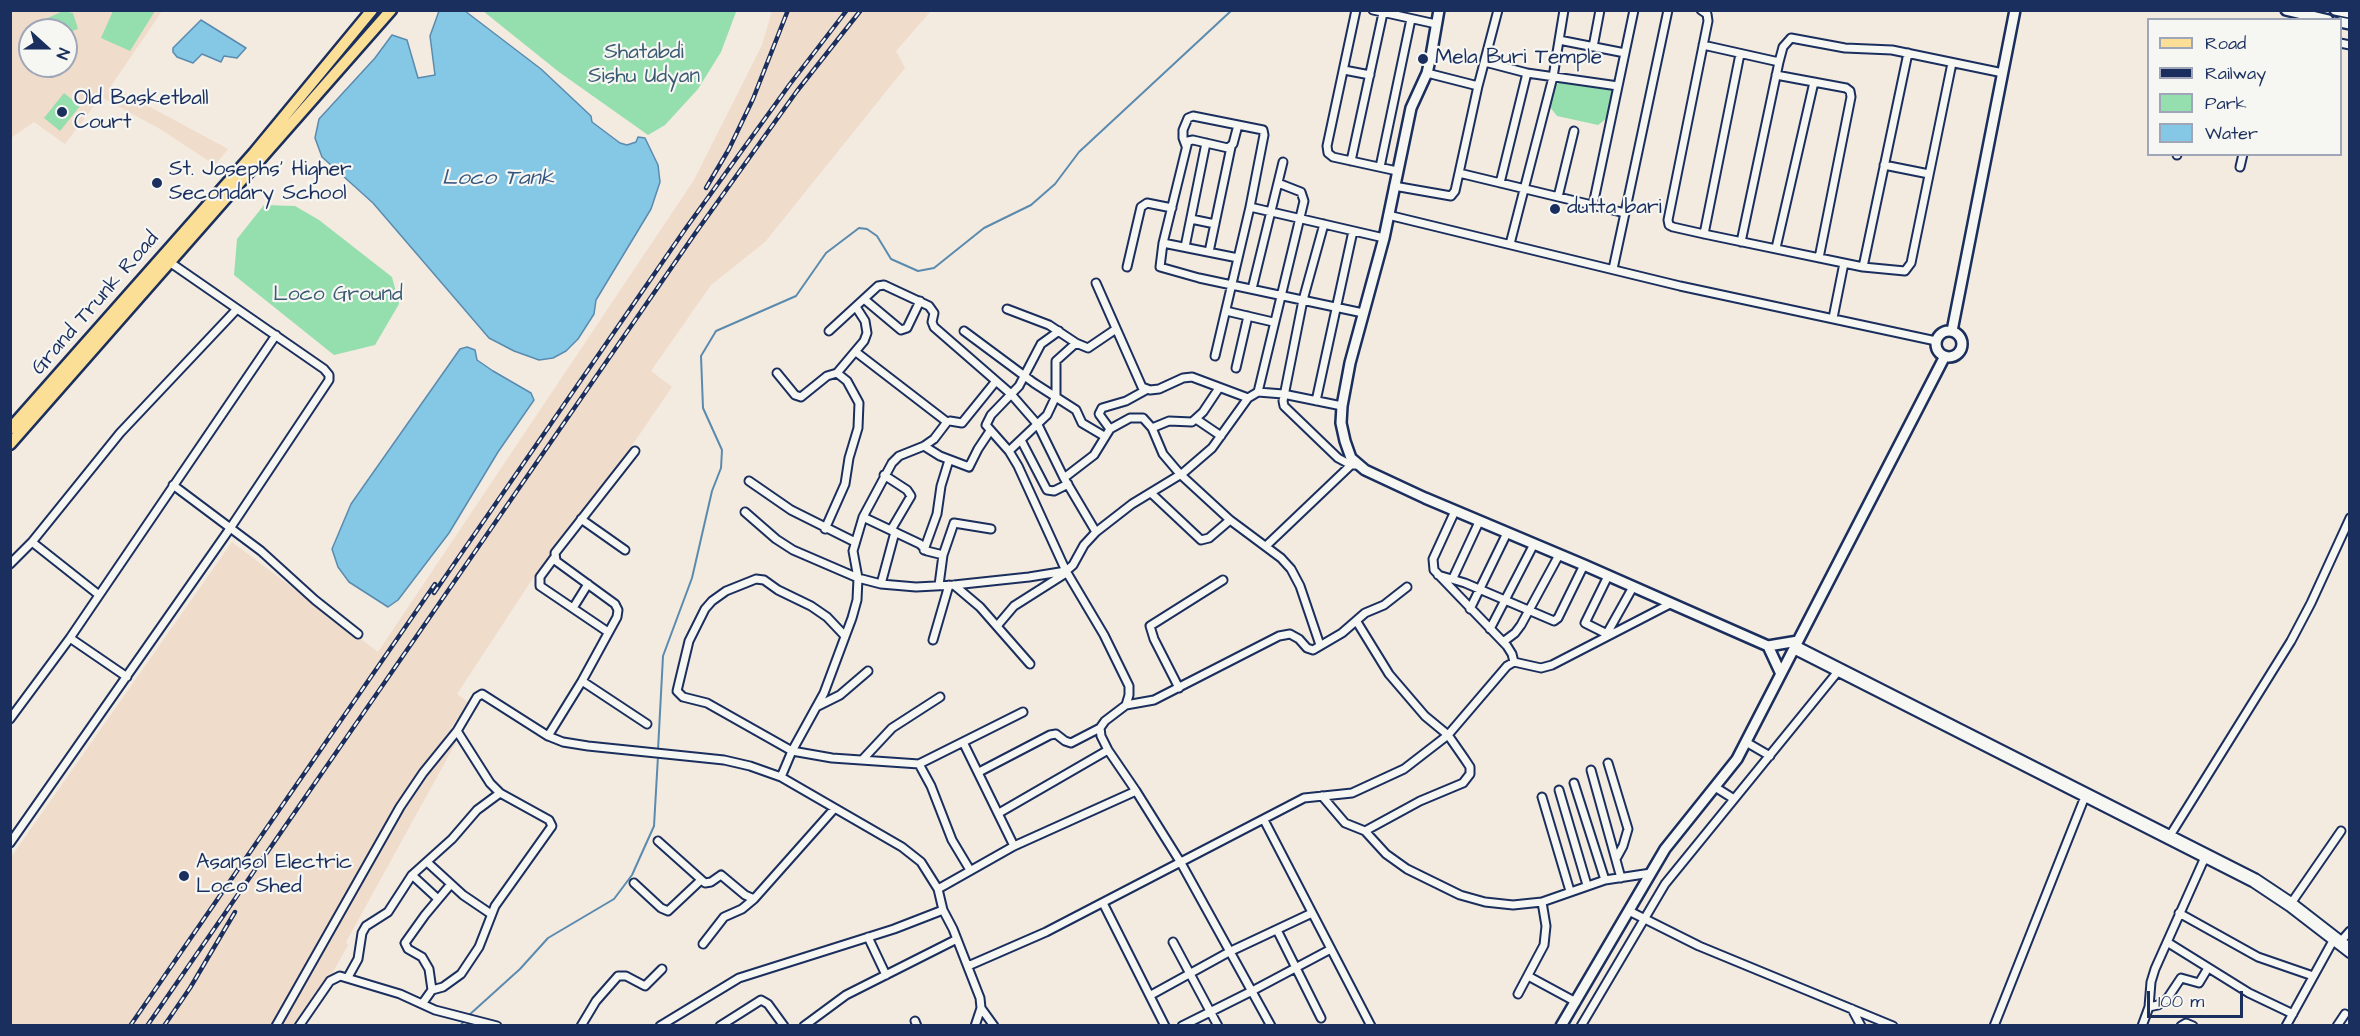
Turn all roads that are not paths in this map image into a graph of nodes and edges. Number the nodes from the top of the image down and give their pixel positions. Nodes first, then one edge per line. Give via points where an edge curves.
1 (372, 10) edge
2 (391, 10) edge
3 (1356, 10) edge
4 (1373, 10) edge
5 (1439, 10) edge
6 (1498, 10) edge
7 (1564, 10) edge
8 (1600, 10) edge
9 (1634, 10) edge
10 (1668, 10) edge
11 (1701, 10) edge
12 (2015, 10) edge
13 (2286, 10) edge
14 (2337, 11) edge
15 (1383, 13) junction
16 (2349, 14) edge
17 (2320, 18) edge
18 (1411, 19) junction
19 (1436, 24) junction
20 (1559, 40) junction
21 (1703, 45) junction
22 (1593, 47) junction
23 (1625, 53) junction
24 (1908, 53) junction
25 (1740, 54) junction
26 (1485, 62) junction
27 (1779, 62) junction
28 (1952, 63) junction
29 (1344, 70) junction
30 (1427, 73) junction
31 (1527, 73) junction
32 (2003, 73) junction
33 (1370, 75) junction
34 (1776, 75) junction
35 (1553, 77) junction
36 (1814, 82) junction
37 (1478, 86) junction
38 (1618, 86) junction
39 (1238, 125) junction
40 (1574, 131) dead end
41 (1206, 143) junction
42 (1186, 146) junction
43 (1231, 147) junction
44 (2242, 156) edge
45 (1351, 161) junction
46 (1283, 162) dead end
47 (1884, 165) junction
48 (2240, 166) dead end
49 (1380, 167) junction
50 (1397, 171) junction
51 (1459, 173) junction
52 (1929, 174) junction
53 (1278, 183) junction
54 (1500, 183) junction
55 (1394, 186) junction
56 (1525, 189) junction
57 (1558, 197) junction
58 (1593, 205) junction
59 (1250, 207) junction
60 (1172, 208) junction
61 (1271, 212) junction
62 (1625, 213) junction
63 (1388, 215) junction
64 (1299, 218) junction
65 (1191, 219) junction
66 (1215, 224) junction
67 (1324, 224) junction
68 (1353, 231) junction
69 (1704, 234) junction
70 (1384, 238) junction
71 (1741, 242) junction
72 (1163, 243) junction
73 (1510, 244) junction
74 (1185, 247) junction
75 (1776, 248) junction
76 (1209, 252) junction
77 (1238, 258) junction
78 (1819, 258) junction
79 (166, 260) junction
80 (1844, 263) junction
81 (1126, 267) dead end
82 (1863, 267) junction
83 (1613, 269) junction
84 (1096, 283) dead end
85 (1232, 285) junction
86 (1252, 289) junction
87 (1280, 294) junction
88 (864, 300) junction
89 (1303, 300) junction
90 (920, 301) junction
91 (856, 307) junction
92 (1336, 308) junction
93 (237, 309) junction
94 (1007, 309) dead end
95 (1226, 310) junction
96 (1363, 313) junction
97 (1248, 316) junction
98 (1833, 318) junction
99 (1273, 322) junction
100 (1116, 329) junction
101 (964, 331) dead end
102 (1059, 331) junction
103 (1952, 331) junction
104 (829, 332) dead end
105 (276, 335) junction
106 (1936, 341) junction
107 (1076, 343) junction
108 (856, 352) junction
109 (1215, 356) dead end
110 (1946, 356) junction
111 (1236, 368) dead end
112 (777, 373) dead end
113 (837, 373) junction
114 (1025, 376) junction
115 (996, 381) junction
116 (1219, 388) junction
117 (1146, 390) junction
118 (1257, 392) junction
119 (1011, 394) junction
120 (1283, 394) junction
121 (1056, 396) junction
122 (1248, 399) junction
123 (1316, 401) junction
124 (1342, 406) junction
125 (1196, 419) junction
126 (947, 422) junction
127 (1038, 425) junction
128 (1152, 428) junction
129 (10, 429) edge
130 (1110, 429) junction
131 (990, 431) junction
132 (1104, 436) junction
133 (1221, 436) junction
134 (1021, 440) junction
135 (10, 444) edge
136 (924, 446) junction
137 (1009, 451) junction
138 (634, 452) dead end
139 (949, 460) junction
140 (1354, 465) junction
141 (1180, 474) junction
142 (884, 475) junction
143 (749, 481) dead end
144 (1066, 481) junction
145 (173, 486) junction
146 (1151, 493) junction
147 (1455, 511) junction
148 (745, 512) dead end
149 (863, 517) junction
150 (2349, 518) edge
151 (581, 519) junction
152 (1230, 520) junction
153 (1479, 522) junction
154 (231, 527) junction
155 (825, 529) junction
156 (991, 530) dead end
157 (893, 531) junction
158 (1096, 532) junction
159 (1507, 533) junction
160 (32, 542) junction
161 (855, 542) junction
162 (1534, 544) junction
163 (1266, 546) junction
164 (625, 550) dead end
165 (924, 550) junction
166 (943, 555) junction
167 (1559, 555) junction
168 (554, 558) junction
169 (10, 564) edge
170 (1584, 565) junction
171 (1067, 572) junction
172 (1438, 575) junction
173 (1608, 576) junction
174 (858, 578) junction
175 (1454, 578) junction
176 (1223, 580) dead end
177 (588, 584) junction
178 (881, 584) junction
179 (939, 585) junction
180 (952, 585) junction
181 (1407, 587) dead end
182 (1633, 587) junction
183 (1480, 589) junction
184 (99, 595) junction
185 (1505, 600) junction
186 (1670, 604) junction
187 (573, 608) junction
188 (1470, 609) junction
189 (1530, 611) junction
190 (1357, 622) junction
191 (997, 626) junction
192 (1490, 629) junction
193 (608, 632) junction
194 (358, 634) dead end
195 (1606, 635) junction
196 (845, 636) junction
197 (70, 638) junction
198 (933, 640) dead end
199 (1503, 642) junction
200 (1320, 645) junction
201 (1796, 645) junction
202 (1768, 646) junction
203 (1514, 662) junction
204 (1030, 664) dead end
205 (1839, 670) junction
206 (868, 671) dead end
207 (1781, 674) junction
208 (127, 677) junction
209 (582, 681) junction
210 (1179, 688) junction
211 (940, 697) dead end
212 (1126, 705) junction
213 (818, 706) junction
214 (1023, 712) dead end
215 (10, 719) edge
216 (647, 724) dead end
217 (1100, 728) junction
218 (457, 731) junction
219 (1448, 735) junction
220 (548, 736) junction
221 (963, 742) junction
222 (1746, 742) junction
223 (1108, 750) junction
224 (792, 751) junction
225 (1770, 756) junction
226 (863, 759) junction
227 (1608, 763) dead end
228 (919, 764) junction
229 (1591, 770) dead end
230 (979, 772) junction
231 (781, 777) junction
232 (1574, 783) dead end
233 (1715, 787) junction
234 (1559, 790) dead end
235 (1136, 791) junction
236 (500, 793) junction
237 (2086, 794) junction
238 (1322, 796) junction
239 (1542, 796) dead end
240 (1734, 799) junction
241 (834, 809) junction
242 (999, 813) junction
243 (1264, 820) junction
244 (1365, 831) junction
245 (2341, 831) dead end
246 (14, 832) edge
247 (2171, 834) junction
248 (658, 841) dead end
249 (10, 843) edge
250 (1014, 846) junction
251 (2206, 856) junction
252 (1617, 857) junction
253 (427, 862) junction
254 (1181, 863) junction
255 (970, 870) junction
256 (1651, 873) junction
257 (412, 875) junction
258 (1621, 878) junction
259 (701, 880) junction
260 (1605, 880) junction
261 (634, 883) dead end
262 (451, 884) junction
263 (1587, 885) junction
264 (938, 889) junction
265 (1570, 891) junction
266 (438, 899) junction
267 (754, 899) junction
268 (1542, 902) junction
269 (2292, 902) junction
270 (1103, 903) junction
271 (943, 910) junction
272 (1629, 911) junction
273 (1312, 913) junction
274 (2179, 913) junction
275 (491, 914) junction
276 (1646, 919) junction
277 (1277, 930) junction
278 (2349, 931) edge
279 (868, 937) junction
280 (957, 939) junction
281 (2336, 940) junction
282 (1173, 942) dead end
283 (2167, 942) junction
284 (703, 945) dead end
285 (2349, 947) edge
286 (1331, 949) junction
287 (1229, 952) junction
288 (2349, 954) edge
289 (968, 966) junction
290 (1296, 967) junction
291 (2208, 968) junction
292 (662, 969) dead end
293 (1190, 974) junction
294 (885, 975) junction
295 (1528, 976) junction
296 (2313, 976) junction
297 (348, 977) junction
298 (432, 990) junction
299 (1252, 992) junction
300 (1518, 994) dead end
301 (1150, 995) junction
302 (1576, 1002) junction
303 (422, 1004) junction
304 (2149, 1007) junction
305 (981, 1008) junction
306 (1852, 1009) junction
307 (1210, 1012) junction
308 (2293, 1014) junction
309 (2345, 1014) dead end
310 (1321, 1018) dead end
311 (276, 1026) edge
312 (299, 1026) edge
313 (497, 1026) edge
314 (580, 1026) edge
315 (660, 1026) edge
316 (720, 1026) edge
317 (784, 1026) edge
318 (804, 1026) edge
319 (975, 1026) edge
320 (994, 1026) edge
321 (1165, 1026) edge
322 (1182, 1026) edge
323 (1218, 1026) edge
324 (1271, 1026) edge
325 (1371, 1026) edge
326 (1561, 1026) edge
327 (1581, 1026) edge
328 (1861, 1026) edge
329 (1893, 1026) edge
330 (1994, 1026) edge
331 (2142, 1026) edge
332 (2181, 1026) edge
333 (2193, 1026) edge
334 (2286, 1026) edge
335 (2337, 1026) edge

1 - 79 main road, Grand Trunk Road
2 - 79 main road
3 - 29 street
4 - 15 street
5 - 19 street
6 - 26 street
7 - 20 street
8 - 22 street
9 - 23 street
10 - 62 street
11 - 21 street via 1708,21
12 - 32 street
13 - 17 street
14 - 16 street
15 - 18 street
15 - 33 street
18 - 19 street
18 - 49 street
19 - 30 street
20 - 22 street
20 - 35 street
21 - 25 street
21 - 69 street via 1668,220 1673,227
22 - 23 street
23 - 38 street
24 - 27 street via 1845,48 1797,38 1787,41
24 - 28 street
24 - 47 street
25 - 27 street
25 - 69 street
26 - 31 street
26 - 37 street
27 - 34 street
28 - 32 street
28 - 52 street
29 - 33 street
29 - 45 street via 1327,146 1333,157
30 - 37 street
30 - 50 street via 1411,108
31 - 35 street
31 - 54 street
32 - 103 street
33 - 45 street
34 - 36 street
34 - 71 street
35 - 38 street
35 - 56 street
36 - 75 street
36 - 78 street via 1846,88 1851,97
37 - 51 street
38 - 58 street
39 - 42 street via 1188,118 1183,130
39 - 43 street
39 - 59 street via 1260,128 1264,135
40 - 57 street
41 - 42 street via 1193,140
41 - 43 street
41 - 65 street
42 - 60 street
43 - 66 street
44 - 48 street
45 - 49 street
46 - 53 street
47 - 52 street
47 - 82 street
49 - 50 street
50 - 55 street
51 - 54 street
51 - 55 street via 1451,196
52 - 82 street via 1909,268 1900,272
53 - 61 street
53 - 64 street via 1304,196
54 - 56 street
55 - 63 street
56 - 57 street
56 - 73 street
57 - 58 street
58 - 62 street
59 - 61 street
59 - 77 street
60 - 72 street
60 - 81 street via 1147,203 1141,207
61 - 64 street
61 - 86 street
62 - 83 street
63 - 70 street
63 - 73 street
64 - 67 street
64 - 87 street
65 - 66 street
65 - 74 street
66 - 76 street
67 - 68 street
67 - 89 street
68 - 70 street
68 - 92 street
69 - 71 street
70 - 96 street
71 - 75 street
72 - 74 street
72 - 85 street via 1159,263 1164,270
73 - 83 street
74 - 76 street
75 - 78 street
76 - 77 street
77 - 85 street
78 - 80 street
79 - 93 street
79 - 129 main road, Grand Trunk Road
79 - 135 main road
80 - 82 street
80 - 98 street
83 - 98 street
84 - 100 street
85 - 86 street
85 - 95 street
86 - 87 street
87 - 89 street
87 - 99 street
88 - 90 street via 884,285
88 - 90 street via 901,330 907,328
88 - 91 street
89 - 92 street
89 - 120 street
90 - 115 street via 933,309 934,327
91 - 104 street
91 - 108 street via 868,327
92 - 96 street
92 - 123 street
93 - 105 street
93 - 160 street via 120,433
94 - 102 street
95 - 97 street
95 - 109 street
96 - 124 street
97 - 99 street
97 - 111 street
98 - 106 street
99 - 118 street
100 - 107 street via 1092,347
100 - 117 street
101 - 114 street
102 - 107 street
102 - 114 street via 1041,344
103 - 106 street via 1942,333
103 - 110 street via 1960,337 1961,347 1955,355
105 - 145 street
105 - 154 street via 324,369 329,380
106 - 110 street via 1938,350
107 - 121 street via 1056,361
108 - 113 street
108 - 126 street
110 - 201 street
112 - 113 street via 801,397 827,376
113 - 155 street via 855,393 860,415 845,484
114 - 119 street
114 - 121 street
115 - 119 street
115 - 126 street via 962,423
116 - 117 street via 1187,377
116 - 122 street
116 - 125 street
117 - 130 street via 1102,408 1099,414
118 - 120 street
118 - 122 street
119 - 127 street
119 - 131 street via 987,421
120 - 123 street
120 - 140 street via 1284,406 1338,458
121 - 127 street
121 - 132 street via 1076,410 1086,426
122 - 133 street
123 - 124 street
124 - 140 street via 1341,423
125 - 128 street via 1185,423 1168,421
125 - 133 street
126 - 136 street
127 - 134 street
127 - 144 street
128 - 130 street via 1137,417
128 - 141 street via 1163,454
130 - 132 street
131 - 137 street
131 - 139 street via 969,467
132 - 144 street via 1094,455
133 - 141 street
134 - 137 street
134 - 144 street via 1047,490 1054,491
136 - 139 street
136 - 142 street via 899,456
137 - 171 street
138 - 151 street
139 - 165 street
140 - 147 street
140 - 163 street
141 - 146 street
141 - 152 street
142 - 149 street
142 - 157 street via 911,496
143 - 155 street
144 - 158 street
145 - 154 street
145 - 184 street
146 - 152 street via 1201,540 1205,541
146 - 158 street
147 - 153 street
147 - 172 street via 1433,559
148 - 174 street via 793,550
149 - 157 street
149 - 161 street
150 - 247 street via 2291,641
151 - 164 street
151 - 168 street via 562,541
152 - 163 street
153 - 159 street
153 - 175 street
154 - 194 street
154 - 208 street
155 - 161 street
156 - 166 street via 954,523
157 - 165 street via 920,544
157 - 178 street
158 - 171 street
159 - 162 street
159 - 183 street
160 - 169 street
160 - 184 street
161 - 174 street
162 - 167 street
162 - 185 street
163 - 200 street via 1292,569
165 - 166 street
166 - 179 street
167 - 170 street
167 - 189 street
168 - 177 street
168 - 187 street via 538,582
170 - 173 street
170 - 189 street via 1558,618 1549,620
171 - 180 street
171 - 191 street via 1014,606
171 - 212 street via 1129,686
172 - 175 street
172 - 188 street
173 - 182 street
173 - 195 street via 1585,623
174 - 178 street
174 - 196 street via 857,600
175 - 183 street
176 - 210 street via 1150,626
177 - 187 street
177 - 193 street via 618,610
178 - 179 street
179 - 180 street
180 - 191 street
180 - 198 street
181 - 190 street
182 - 186 street
182 - 195 street
183 - 185 street
183 - 188 street
184 - 197 street
185 - 189 street
185 - 192 street
186 - 195 street
186 - 202 street
187 - 193 street
188 - 192 street
189 - 199 street via 1515,633
190 - 200 street
190 - 219 street via 1404,693
191 - 204 street
192 - 199 street
193 - 209 street
195 - 203 street via 1552,665 1541,668
196 - 213 street
196 - 224 street via 811,606 760,579 712,601 692,634 679,695 707,703
197 - 208 street
197 - 215 street
199 - 203 street
200 - 210 street via 1310,650 1290,634 1279,636
201 - 202 street
201 - 205 street
201 - 207 street
202 - 207 street
203 - 219 street
205 - 225 street
205 - 237 street
206 - 213 street via 830,702
207 - 222 street
208 - 246 street
209 - 216 street
209 - 220 street
210 - 212 street via 1154,700
211 - 226 street via 892,728
212 - 217 street
213 - 224 street
214 - 221 street
217 - 223 street
217 - 230 street via 1071,743 1056,734 1050,735
218 - 220 street via 482,694
218 - 236 street
218 - 311 street via 397,813
219 - 238 street via 1404,770 1353,793
219 - 244 street via 1470,767 1468,778
220 - 231 street via 573,744 724,760
221 - 228 street
221 - 230 street
222 - 225 street
222 - 233 street
223 - 235 street
223 - 242 street
224 - 226 street
224 - 231 street
225 - 240 street
226 - 228 street
227 - 252 street via 1628,829
228 - 255 street via 952,840
229 - 252 street
230 - 242 street
231 - 241 street
232 - 260 street
233 - 240 street
233 - 256 street via 1665,849
234 - 263 street
235 - 250 street
235 - 254 street
236 - 253 street via 477,810
236 - 275 street via 549,819 552,826
237 - 247 street
237 - 251 street
237 - 330 street
238 - 243 street via 1304,798
238 - 244 street via 1345,823
239 - 265 street
240 - 276 street via 1665,884
241 - 264 street via 902,847 921,862
241 - 267 street
242 - 250 street
243 - 254 street
243 - 273 street
244 - 268 street via 1407,869 1460,896 1513,905
245 - 269 street
246 - 249 street
247 - 251 street
248 - 259 street
250 - 255 street
251 - 269 street via 2273,888
251 - 274 street
251 - 281 street via 2270,893
252 - 258 street
253 - 257 street
253 - 262 street
254 - 270 street
254 - 287 street
255 - 264 street
256 - 258 street
256 - 272 street
257 - 266 street
257 - 297 street via 388,912 366,926 358,959
258 - 260 street
259 - 261 street via 668,911
259 - 267 street via 708,884 720,875
260 - 263 street
262 - 266 street
262 - 275 street
263 - 265 street
264 - 271 street
265 - 268 street
266 - 298 street via 405,943 427,964
267 - 284 street via 724,917
268 - 295 street via 1544,945
269 - 281 street
270 - 289 street
270 - 301 street
271 - 279 street
271 - 280 street
272 - 276 street
272 - 302 street
273 - 277 street
273 - 286 street
274 - 283 street
274 - 296 street via 2258,957
275 - 298 street via 479,947 461,974
276 - 306 street via 1699,946
276 - 327 street
277 - 287 street
277 - 290 street
278 - 281 street
279 - 294 street
279 - 315 street via 739,978
280 - 289 street
280 - 294 street
281 - 285 street
281 - 288 street
281 - 296 street
282 - 293 street
283 - 291 street
283 - 304 street via 2151,982
286 - 290 street
286 - 325 street
287 - 293 street
287 - 299 street
289 - 305 street
290 - 299 street
290 - 310 street
291 - 304 street via 2199,983 2181,978 2167,999
291 - 308 street
292 - 314 street via 645,986 618,976
293 - 301 street
293 - 307 street
294 - 318 street via 846,995
295 - 300 street
295 - 302 street
296 - 308 street
297 - 303 street
297 - 312 street via 330,981
298 - 303 street
299 - 307 street
299 - 324 street
301 - 321 street
302 - 326 street
303 - 313 street
304 - 331 street
305 - 319 street
305 - 320 street
306 - 328 street
306 - 329 street
307 - 322 street
307 - 323 street
308 - 334 street
309 - 335 street
316 - 317 street via 761,1000
332 - 333 street

